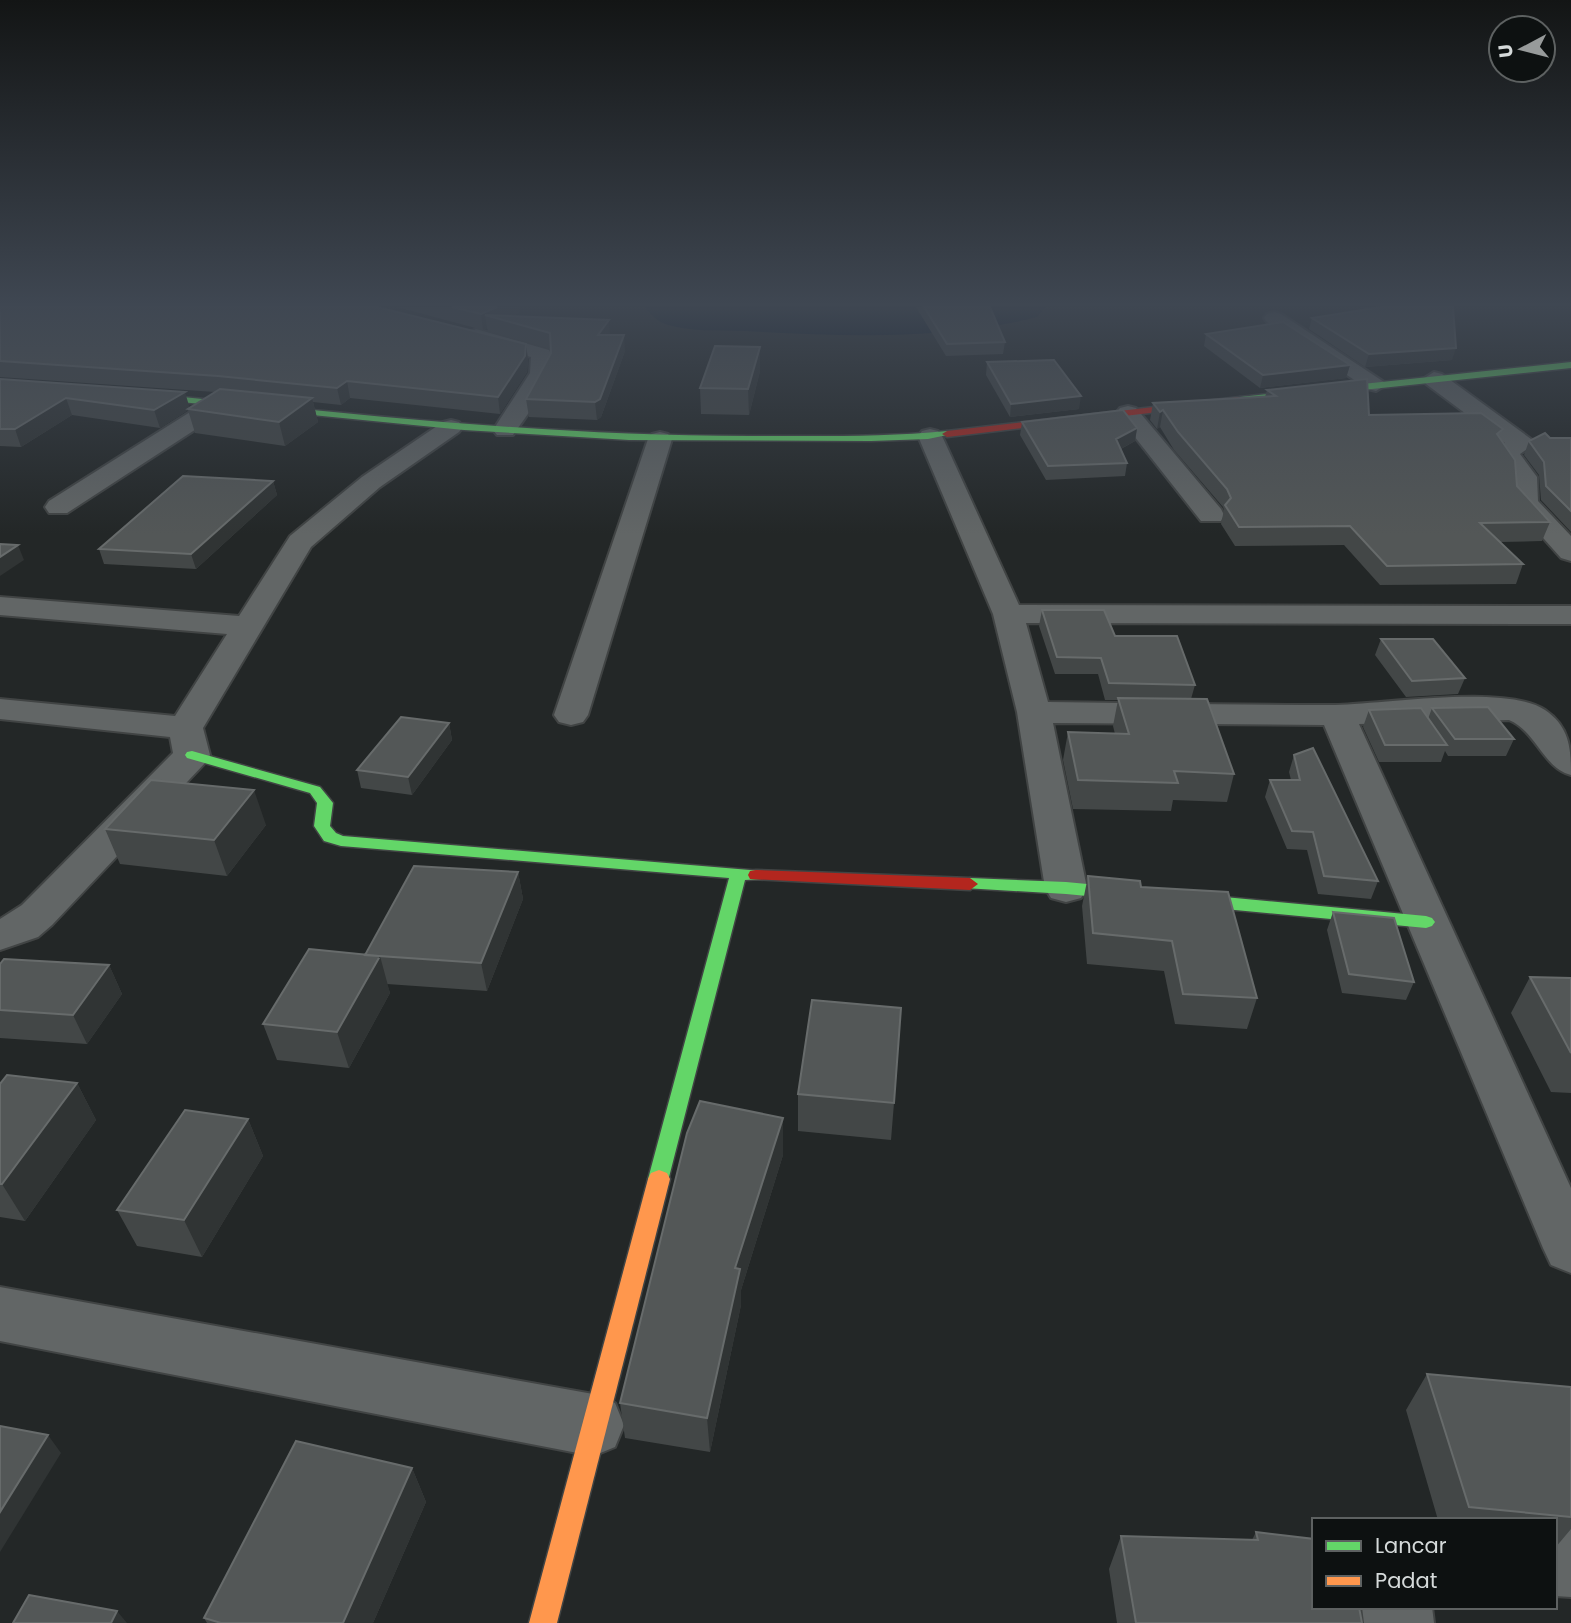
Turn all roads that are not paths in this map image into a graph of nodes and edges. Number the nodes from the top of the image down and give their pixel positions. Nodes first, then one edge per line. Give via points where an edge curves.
1 (535, 383) edge
2 (1391, 383) edge
3 (1439, 383) edge
4 (1376, 384) joint
5 (117, 394) edge
6 (222, 402) junction
7 (1128, 413) junction
8 (451, 427) junction
9 (505, 430) junction
10 (930, 436) junction
11 (660, 439) junction
12 (58, 507) dead end
13 (1211, 515) dead end
14 (1571, 552) edge
15 (0, 606) edge
16 (1008, 614) junction
17 (1571, 615) edge
18 (246, 626) junction
19 (0, 709) edge
20 (1034, 712) junction
21 (570, 715) dead end
22 (1337, 715) junction
23 (188, 741) junction
24 (1571, 764) edge
25 (738, 874) junction
26 (1066, 888) junction
27 (1426, 922) junction
28 (0, 935) edge
29 (1571, 1248) edge
30 (0, 1314) edge
31 (593, 1425) junction
32 (543, 1623) edge

1 - 9 street
2 - 4 street
3 - 14 street via 1522,444 1505,452 1524,477 1525,503
4 - 7 street
5 - 6 street
6 - 8 street
6 - 12 street
7 - 10 street
7 - 13 street
8 - 9 street
8 - 18 street via 371,482 300,542
9 - 11 street
10 - 11 street
10 - 16 street
11 - 21 street
15 - 18 street
16 - 17 street
16 - 20 street
18 - 23 street
19 - 23 street
20 - 22 street
20 - 26 street
22 - 24 street via 1515,710 1534,718
22 - 27 street
23 - 25 street via 315,790 325,803 322,826 330,837 341,841
23 - 28 street via 37,915 23,927
25 - 26 street
25 - 31 street
26 - 27 street
27 - 29 street
30 - 31 street
31 - 32 street

